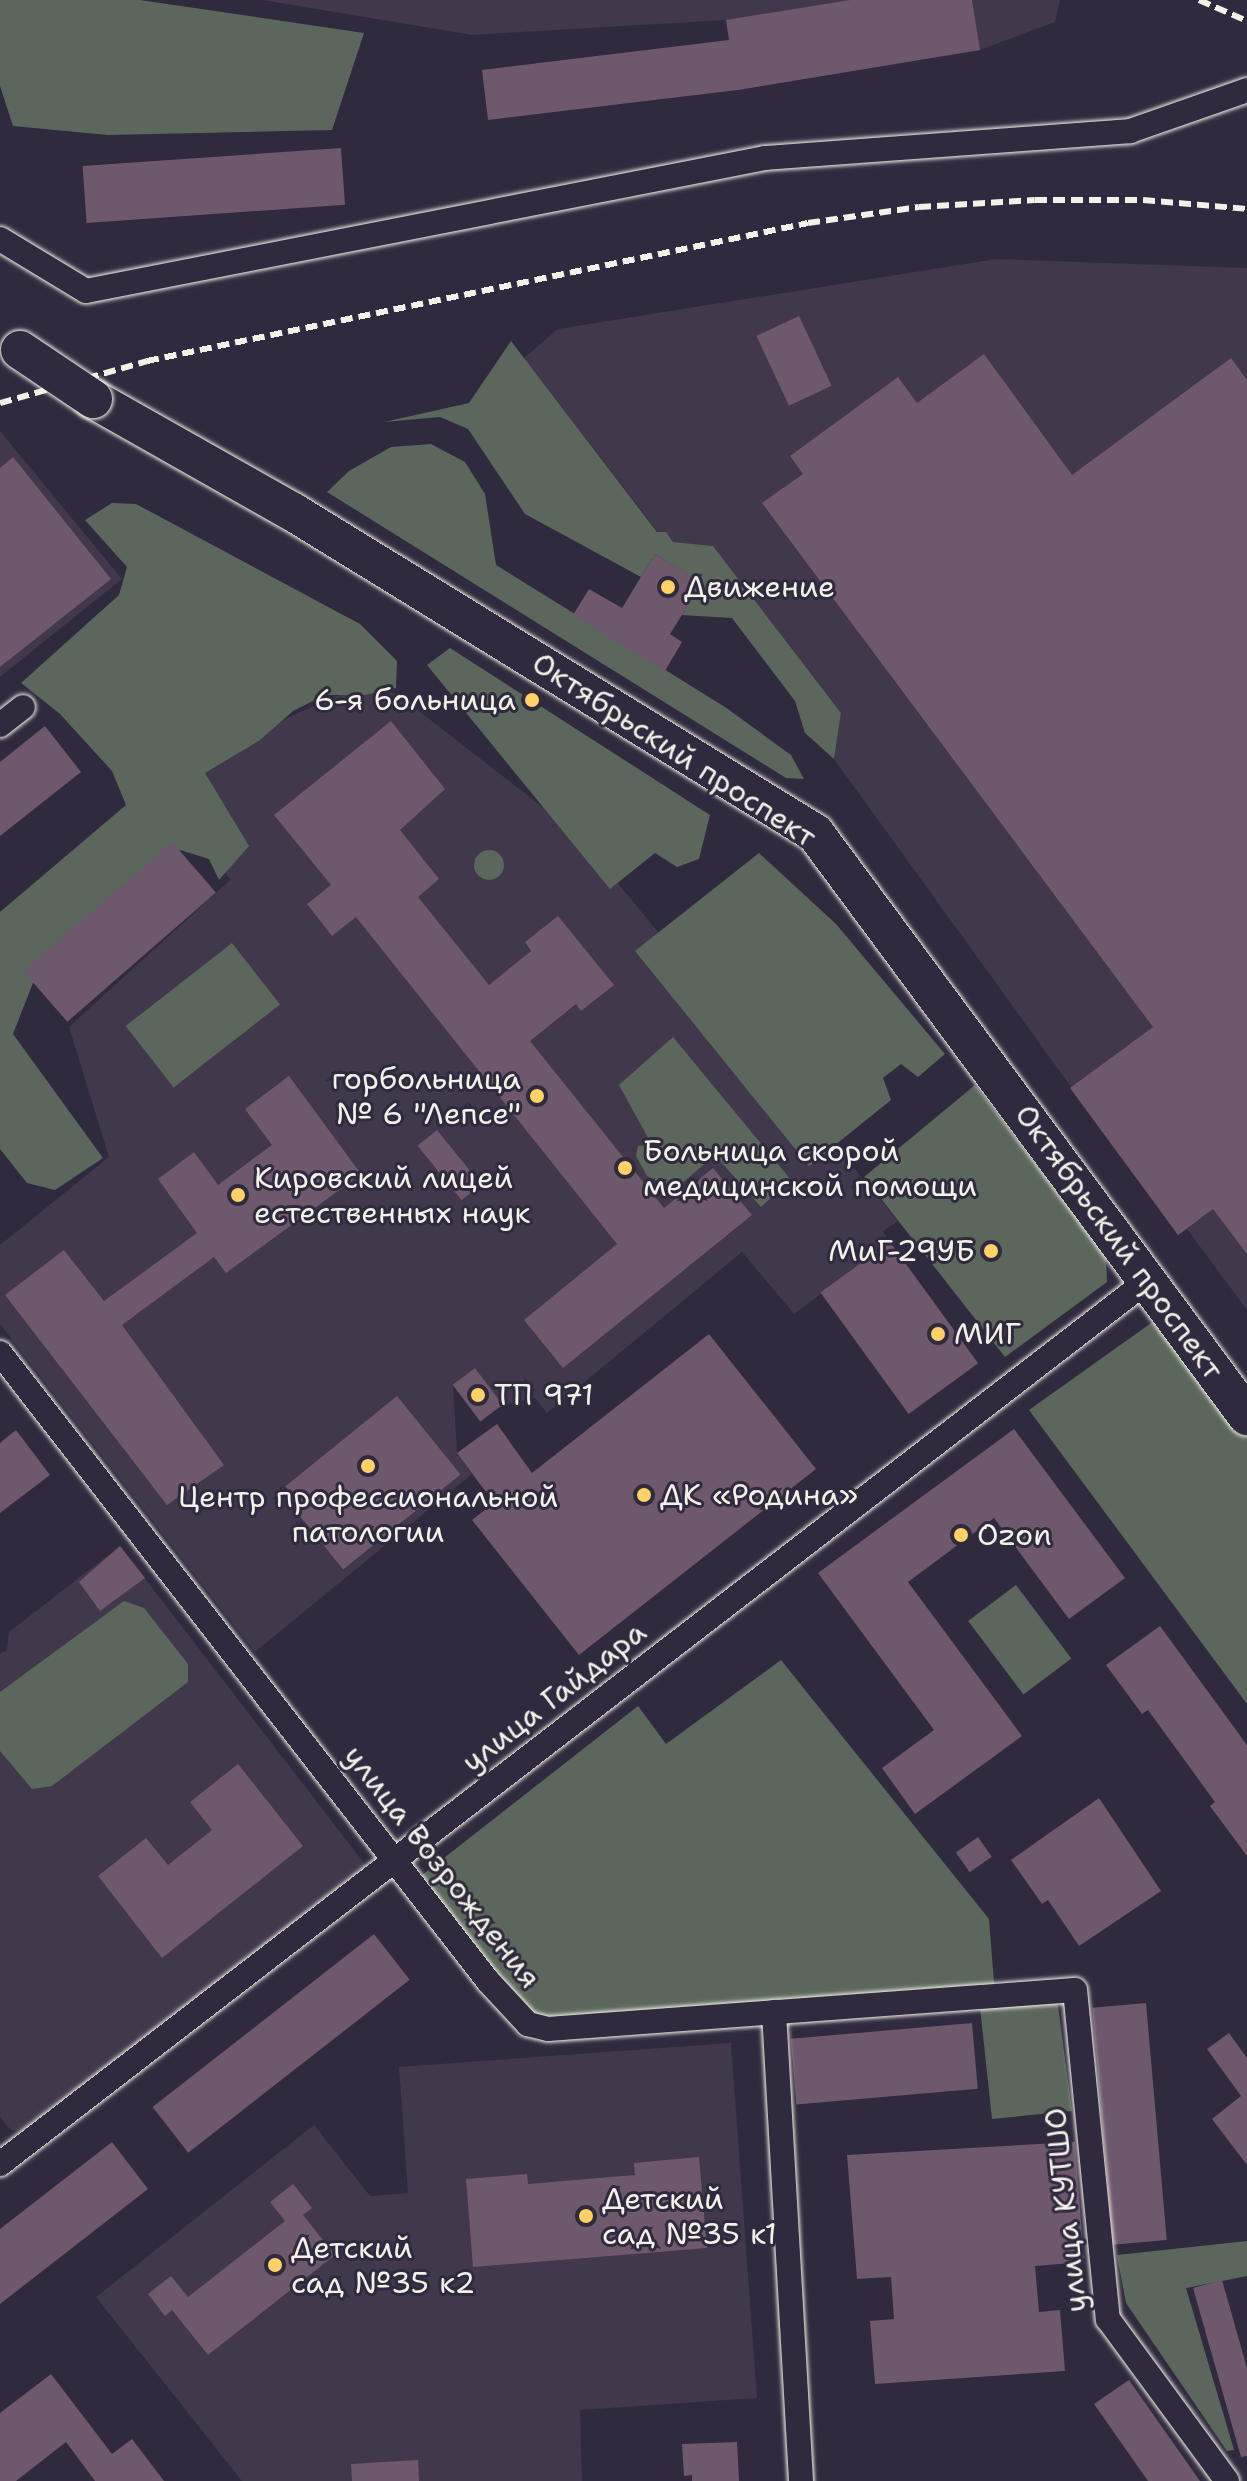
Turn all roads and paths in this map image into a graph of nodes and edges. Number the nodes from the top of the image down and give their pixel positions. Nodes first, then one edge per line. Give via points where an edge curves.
1 (1247, 90) edge
2 (0, 239) edge
3 (10, 343) edge
4 (23, 707) dead end
5 (0, 725) edge
6 (1147, 1281) junction
7 (0, 1353) edge
8 (1247, 1416) edge
9 (394, 1860) junction
10 (1075, 1990) joint
11 (774, 2012) junction
12 (0, 2164) edge
13 (801, 2481) edge
14 (1227, 2481) edge

1 - 2 street via 1130,131 765,158 86,291
3 - 6 main road, Октябрьский проспект, bridge via 93,399 293,512 815,833
4 - 5 street
6 - 8 main road, Октябрьский проспект
6 - 9 street, улица Гайдара
7 - 9 street, улица Возрождения
9 - 11 street, улица Возрождения via 488,1981 537,2028
9 - 12 street, улица Гайдара
10 - 11 street, улица Возрождения
10 - 14 street, улица КУТШО via 1108,2319
11 - 13 street

